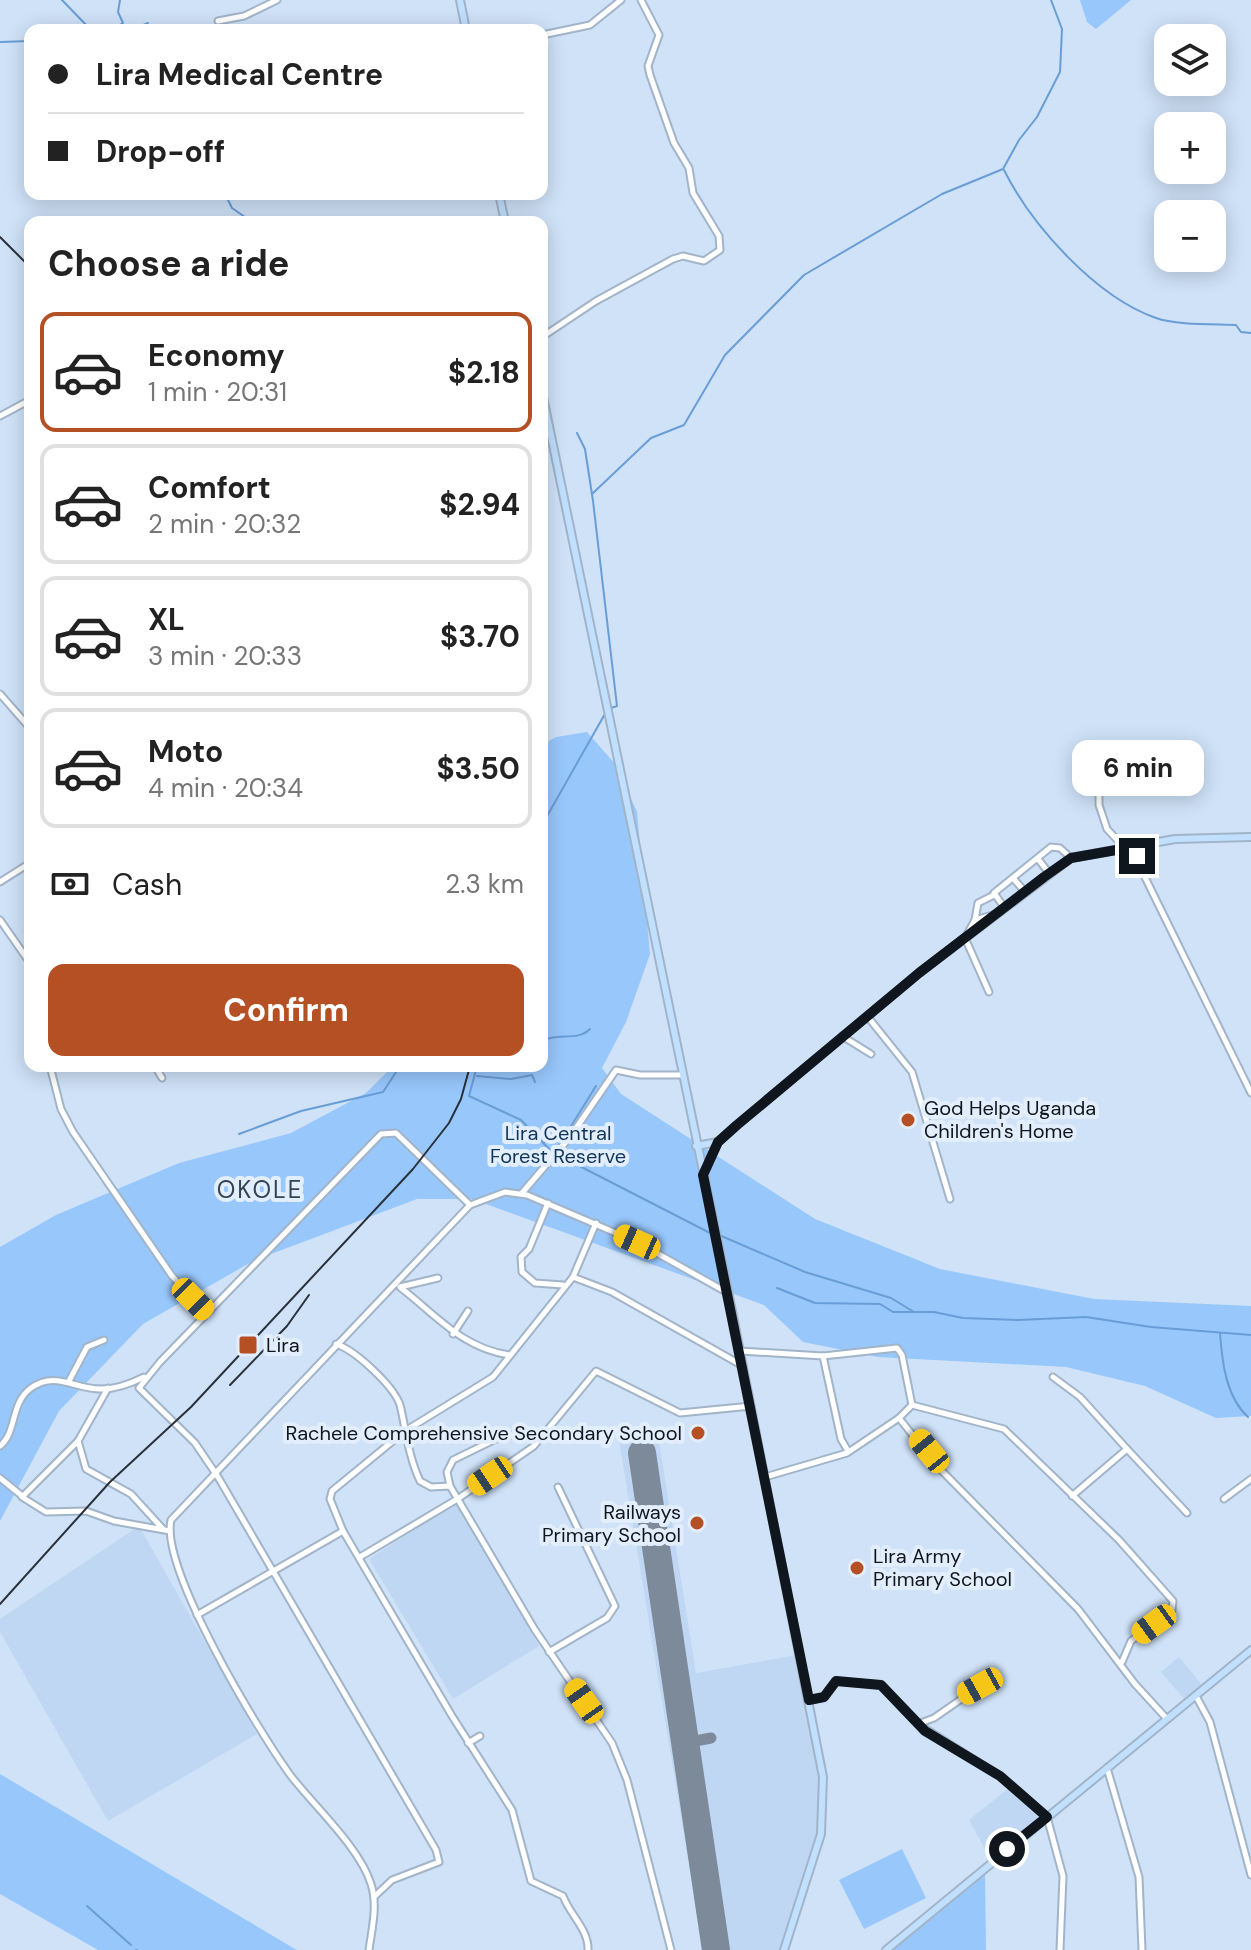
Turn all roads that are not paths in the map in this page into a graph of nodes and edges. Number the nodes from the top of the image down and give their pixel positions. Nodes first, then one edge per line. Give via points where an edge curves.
1 (277, 0) edge
2 (460, 0) edge
3 (621, 0) edge
4 (641, 0) edge
5 (218, 21) dead end
6 (465, 24) edge
7 (548, 34) edge
8 (548, 333) edge
9 (24, 403) edge
10 (0, 416) edge
11 (548, 421) edge
12 (0, 694) edge
13 (24, 721) edge
14 (1095, 768) dead end
15 (1251, 837) edge
16 (1140, 846) junction
17 (1122, 849) junction
18 (1071, 858) junction
19 (1038, 859) junction
20 (1137, 861) junction
21 (24, 867) edge
22 (1049, 873) junction
23 (1013, 878) junction
24 (0, 882) edge
25 (1025, 892) junction
26 (994, 895) junction
27 (1004, 907) junction
28 (996, 914) junction
29 (0, 920) edge
30 (975, 920) junction
31 (965, 938) junction
32 (24, 954) edge
33 (989, 992) dead end
34 (867, 1016) junction
35 (842, 1036) junction
36 (871, 1054) dead end
37 (52, 1072) edge
38 (158, 1072) edge
39 (683, 1075) junction
40 (162, 1078) dead end
41 (1251, 1093) edge
42 (718, 1142) junction
43 (696, 1146) junction
44 (703, 1175) junction
45 (522, 1193) junction
46 (950, 1199) dead end
47 (548, 1203) junction
48 (470, 1205) junction
49 (596, 1223) junction
50 (573, 1277) junction
51 (438, 1278) dead end
52 (392, 1285) junction
53 (563, 1285) junction
54 (401, 1288) junction
55 (728, 1293) junction
56 (468, 1311) dead end
57 (207, 1313) junction
58 (453, 1334) junction
59 (96, 1335) dead end
60 (104, 1340) dead end
61 (92, 1344) junction
62 (336, 1344) junction
63 (740, 1351) junction
64 (509, 1355) junction
65 (823, 1356) junction
66 (743, 1366) junction
67 (148, 1375) junction
68 (1053, 1377) dead end
69 (69, 1381) junction
70 (108, 1388) junction
71 (912, 1405) junction
72 (751, 1406) junction
73 (899, 1418) junction
74 (405, 1431) junction
75 (546, 1434) junction
76 (78, 1441) junction
77 (0, 1446) edge
78 (1127, 1449) junction
79 (848, 1451) junction
80 (215, 1473) junction
81 (765, 1477) junction
82 (0, 1478) edge
83 (1251, 1479) edge
84 (450, 1486) junction
85 (558, 1487) dead end
86 (21, 1495) junction
87 (1072, 1496) junction
88 (459, 1498) junction
89 (1224, 1499) dead end
90 (1187, 1513) dead end
91 (163, 1529) junction
92 (170, 1531) junction
93 (343, 1531) junction
94 (360, 1557) junction
95 (274, 1572) junction
96 (197, 1615) junction
97 (1251, 1650) edge
98 (549, 1652) junction
99 (1122, 1663) junction
100 (980, 1686) dead end
101 (1196, 1696) junction
102 (809, 1700) junction
103 (1168, 1720) junction
104 (918, 1724) junction
105 (480, 1736) dead end
106 (468, 1743) junction
107 (1107, 1768) junction
108 (1047, 1817) junction
109 (1251, 1875) edge
110 (374, 1898) junction
111 (369, 1950) edge
112 (588, 1950) edge
113 (671, 1950) edge
114 (784, 1950) edge
115 (886, 1950) edge
116 (1060, 1950) edge
117 (1142, 1950) edge

1 - 5 street via 244,16
2 - 6 main road
3 - 7 street via 590,25
4 - 8 street via 659,35 650,75 674,143 689,168 693,193 719,236 720,250 704,261 673,259
9 - 10 street
11 - 39 main road
12 - 13 street
14 - 17 street via 1100,813
15 - 16 main road
16 - 17 main road
16 - 20 street
17 - 18 main road
17 - 20 street
18 - 19 street via 1053,846
18 - 22 main road
19 - 22 street
19 - 23 street
20 - 41 street
21 - 24 street
22 - 25 main road
23 - 25 street
23 - 26 street
25 - 27 main road
26 - 27 street
26 - 30 street via 978,903
27 - 28 main road
28 - 30 street
28 - 31 main road
29 - 32 street
30 - 31 street
31 - 33 street
31 - 34 main road
34 - 35 main road
34 - 46 street via 912,1072
35 - 36 street
35 - 42 main road
37 - 57 street via 73,1132 172,1276
38 - 40 street
39 - 43 main road
39 - 45 street via 616,1070 570,1137
42 - 43 main road
42 - 44 main road
43 - 44 main road
44 - 55 main road
45 - 47 street
45 - 48 street via 505,1192
47 - 49 street
47 - 53 street via 521,1257 522,1272 535,1283
48 - 52 street
48 - 57 street via 396,1133 381,1134
49 - 50 street
49 - 55 street
50 - 53 street
50 - 66 street via 612,1292
51 - 54 street
52 - 54 street
52 - 62 street
53 - 64 street
54 - 58 street
55 - 63 main road
56 - 58 street
57 - 67 street
58 - 64 street
59 - 61 street
60 - 61 street
61 - 69 street
62 - 74 street via 351,1350 382,1380 400,1404
62 - 80 street
63 - 65 street
63 - 66 main road
64 - 74 street via 488,1382
65 - 71 street via 897,1348
65 - 79 street
66 - 72 main road
67 - 70 street
67 - 80 street via 141,1392 195,1443
68 - 78 street via 1080,1397
69 - 70 street
69 - 77 street via 47,1380 27,1390
70 - 76 street
71 - 73 street
71 - 87 street via 1004,1429
72 - 75 street via 680,1413 596,1371
72 - 81 main road
73 - 79 street
73 - 99 street via 938,1467 1078,1609
74 - 84 street via 420,1481 431,1487
74 - 93 street via 332,1491 330,1499
75 - 84 street via 503,1435 453,1460 447,1468
75 - 88 street
76 - 86 street
76 - 91 street via 86,1469 131,1494
78 - 87 street
78 - 90 street
79 - 81 street
80 - 92 street via 174,1516
80 - 95 street
81 - 102 main road
82 - 86 street
83 - 89 street
84 - 88 street
85 - 98 street via 615,1606 607,1618
86 - 91 street via 46,1512 86,1511
87 - 99 street via 1173,1601 1172,1610 1125,1647
88 - 94 street
88 - 98 street
91 - 92 street
92 - 96 street
93 - 94 street
93 - 95 street
94 - 106 street
95 - 96 street
95 - 110 street via 438,1855 439,1862 392,1880
96 - 110 street via 269,1745 358,1859
97 - 101 main road
98 - 113 street via 601,1725 622,1765
99 - 103 street
100 - 104 street
101 - 103 main road
101 - 109 street via 1214,1732
102 - 104 street via 824,1697 836,1681 881,1685
102 - 114 main road via 824,1813
103 - 107 main road
104 - 108 street via 1000,1776
105 - 106 street
106 - 112 street via 515,1816 531,1881 563,1896 587,1936
107 - 108 main road
107 - 117 street via 1138,1870
108 - 115 main road
108 - 116 street via 1063,1876
110 - 111 street

